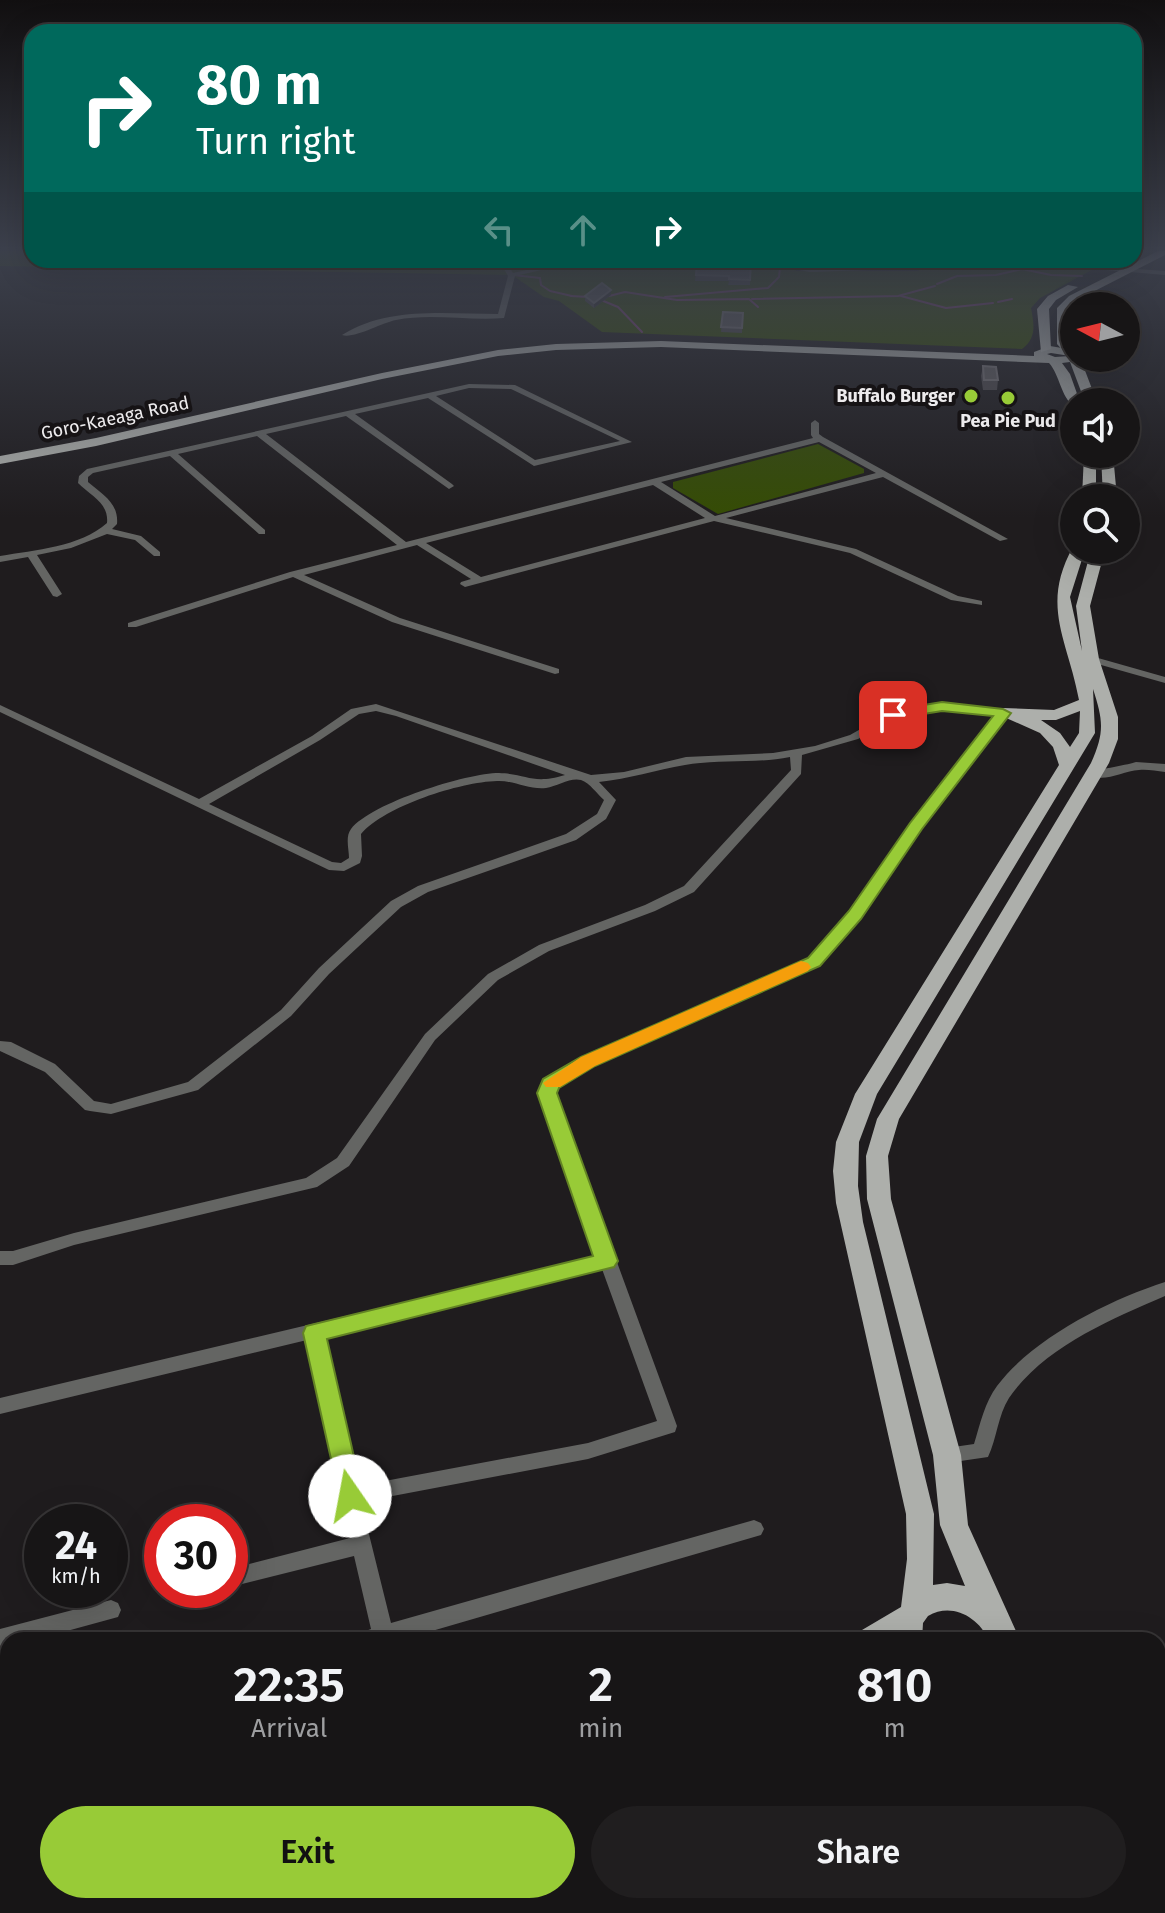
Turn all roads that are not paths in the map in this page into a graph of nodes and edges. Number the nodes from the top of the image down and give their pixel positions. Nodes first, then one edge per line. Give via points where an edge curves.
1 (559, 340) edge
2 (691, 340) edge
3 (1045, 340) edge
4 (1046, 356) junction
5 (1060, 356) edge
6 (1069, 388) edge
7 (431, 396) junction
8 (349, 414) junction
9 (815, 423) dead end
10 (259, 433) junction
11 (820, 439) junction
12 (0, 452) edge
13 (173, 454) junction
14 (0, 460) edge
15 (884, 474) junction
16 (656, 483) junction
17 (449, 486) dead end
18 (712, 518) junction
19 (107, 531) junction
20 (262, 532) dead end
21 (1003, 539) dead end
22 (418, 542) junction
23 (404, 545) junction
24 (31, 553) junction
25 (157, 554) dead end
26 (0, 559) edge
27 (1074, 564) edge
28 (1094, 564) edge
29 (294, 574) junction
30 (478, 579) junction
31 (465, 584) dead end
32 (57, 594) dead end
33 (978, 603) dead end
34 (132, 625) dead end
35 (1091, 659) junction
36 (555, 671) dead end
37 (1165, 680) edge
38 (1087, 702) junction
39 (0, 708) edge
40 (1003, 713) junction
41 (15, 715) junction
42 (0, 722) edge
43 (796, 754) junction
44 (1068, 767) junction
45 (1165, 768) edge
46 (1094, 774) junction
47 (583, 777) junction
48 (201, 803) junction
49 (0, 1046) edge
50 (0, 1258) edge
51 (606, 1261) junction
52 (1165, 1289) edge
53 (314, 1333) junction
54 (0, 1406) edge
55 (947, 1455) junction
56 (350, 1496) junction
57 (754, 1529) dead end
58 (360, 1545) junction
59 (248, 1573) edge
60 (111, 1610) dead end
61 (910, 1623) edge
62 (37, 1632) edge
63 (377, 1632) edge
64 (402, 1632) edge
65 (890, 1632) edge
66 (1001, 1632) edge
67 (1002, 1632) edge

1 - 12 main road, Goro-Kaeaga Road via 430,359
2 - 4 main road, Goro-Kaeaga Road
3 - 4 highway
4 - 5 main road
4 - 6 main road via 1064,374
4 - 14 main road, Goro-Kaeaga Road via 661,344 564,346 397,373
7 - 7 street via 469,386 512,387 628,442 534,463
7 - 8 street
8 - 10 street
8 - 17 street
9 - 11 street
10 - 13 street
10 - 23 street
11 - 15 street
11 - 16 street
13 - 19 street via 85,475 83,483 114,515
13 - 20 street
15 - 18 street
15 - 21 street
16 - 18 street
16 - 22 street
18 - 30 street
18 - 33 street via 853,551 955,598
19 - 24 street
19 - 25 street via 138,538
22 - 23 street
22 - 30 street
23 - 29 street
24 - 26 street
24 - 32 street
27 - 38 main road via 1062,602
28 - 35 main road via 1083,606
29 - 34 street
29 - 36 street via 396,620
30 - 31 street
35 - 37 street
35 - 46 main road via 1111,727
38 - 40 main road via 1056,715
38 - 44 main road via 1087,733
39 - 41 street
40 - 43 street via 942,706 910,710 839,743
40 - 44 main road via 1056,737 1066,749
40 - 51 street via 855,915 814,962 588,1061 550,1084 547,1093
41 - 42 street
41 - 48 street
43 - 47 street via 686,761 624,776
43 - 50 street via 797,771 689,889 544,948 493,977 430,1037 343,1162 311,1183
44 - 61 main road via 866,1094 845,1142 851,1222 920,1514 921,1559
45 - 46 street via 1136,766
46 - 55 main road via 888,1119 877,1156 879,1199
47 - 48 street via 372,707 355,711
47 - 48 street via 545,784 475,779 427,794 374,816 357,830 355,860 344,867 329,866
47 - 49 street via 610,800 602,816 571,837 423,889 396,904 286,1013 193,1086 111,1109 90,1106 50,1068
51 - 53 street
51 - 56 street via 668,1426 588,1451
52 - 55 street via 1053,1345 1002,1394 981,1451
53 - 54 street
53 - 56 street
55 - 67 main road via 954,1525
56 - 58 street
57 - 64 street
58 - 59 street
58 - 63 street
60 - 62 street
61 - 65 main road
61 - 66 main road via 932,1599 954,1596 977,1604

